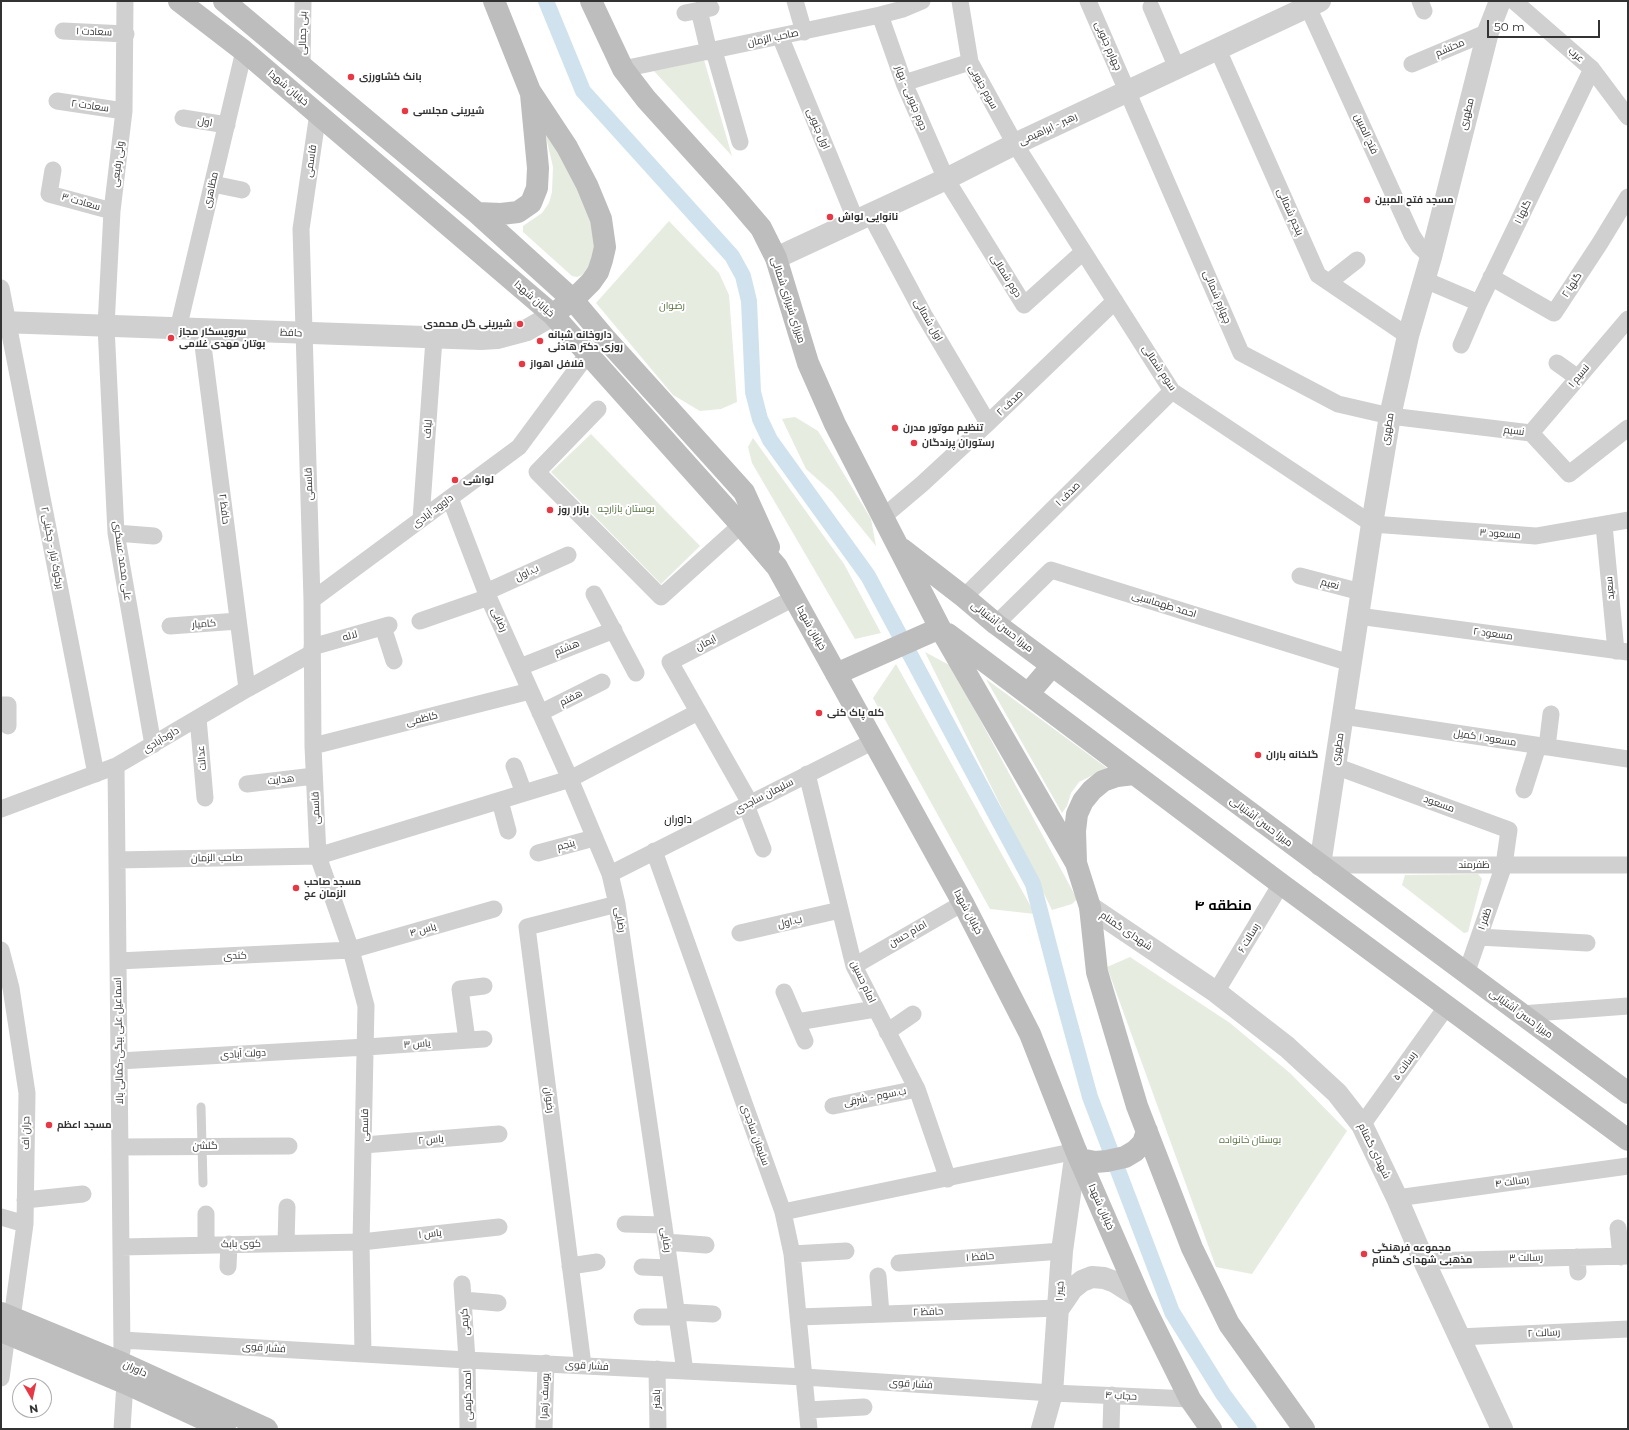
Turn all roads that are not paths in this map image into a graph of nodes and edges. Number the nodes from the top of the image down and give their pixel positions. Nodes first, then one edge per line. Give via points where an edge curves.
1 (125, 1) edge
2 (179, 1) edge
3 (224, 1) edge
4 (303, 1) edge
5 (494, 1) edge
6 (591, 1) edge
7 (795, 1) edge
8 (922, 1) edge
9 (960, 1) edge
10 (1088, 1) edge
11 (1500, 1) edge
12 (1514, 1) edge
13 (1314, 4) edge
14 (902, 5) edge
15 (1151, 7) dead end
16 (698, 10) dead end
17 (880, 15) junction
18 (62, 31) dead end
19 (804, 32) junction
20 (1488, 32) junction
21 (126, 34) junction
22 (780, 36) junction
23 (1218, 50) junction
24 (244, 51) junction
25 (711, 51) junction
26 (970, 62) junction
27 (1412, 64) dead end
28 (302, 66) junction
29 (1177, 68) junction
30 (1592, 68) junction
31 (623, 70) junction
32 (904, 83) junction
33 (530, 91) junction
34 (1129, 91) junction
35 (56, 101) dead end
36 (124, 111) junction
37 (318, 114) junction
38 (1628, 117) edge
39 (183, 118) dead end
40 (227, 125) junction
41 (740, 142) dead end
42 (1015, 144) junction
43 (53, 170) dead end
44 (946, 180) junction
45 (212, 184) junction
46 (242, 190) dead end
47 (1628, 197) edge
48 (112, 211) junction
49 (477, 213) junction
50 (863, 217) junction
51 (1083, 252) junction
52 (1431, 257) junction
53 (776, 258) junction
54 (1357, 260) dead end
55 (1491, 277) junction
56 (1425, 280) junction
57 (1329, 282) junction
58 (1, 288) edge
59 (573, 300) junction
60 (1115, 301) junction
61 (1479, 303) junction
62 (553, 315) junction
63 (1628, 319) edge
64 (4, 322) edge
65 (106, 326) junction
66 (178, 329) junction
67 (201, 330) junction
68 (305, 334) junction
69 (1408, 336) junction
70 (605, 338) junction
71 (434, 339) junction
72 (1461, 345) dead end
73 (587, 355) junction
74 (1557, 363) dead end
75 (1578, 378) junction
76 (1172, 391) junction
77 (598, 409) dead end
78 (1390, 416) junction
79 (988, 423) junction
80 (1628, 428) edge
81 (1531, 433) junction
82 (450, 498) junction
83 (883, 517) junction
84 (422, 519) junction
85 (748, 519) junction
86 (1628, 520) edge
87 (1372, 524) junction
88 (1604, 525) junction
89 (116, 533) junction
90 (154, 536) dead end
91 (897, 545) junction
92 (568, 554) dead end
93 (1300, 576) dead end
94 (1361, 592) junction
95 (488, 594) junction
96 (594, 594) dead end
97 (964, 597) junction
98 (794, 598) junction
99 (312, 600) junction
100 (1358, 616) junction
101 (238, 621) junction
102 (420, 621) dead end
103 (996, 624) junction
104 (170, 626) dead end
105 (614, 630) junction
106 (932, 632) junction
107 (312, 650) junction
108 (1622, 652) edge
109 (394, 661) dead end
110 (1350, 663) junction
111 (1052, 666) junction
112 (520, 667) junction
113 (636, 673) dead end
114 (836, 674) junction
115 (602, 682) dead end
116 (247, 689) junction
117 (530, 691) junction
118 (1028, 694) junction
119 (1, 705) edge
120 (698, 712) junction
121 (540, 713) junction
122 (1551, 714) dead end
123 (1343, 716) junction
124 (198, 718) junction
125 (8, 726) dead end
126 (874, 741) junction
127 (153, 745) junction
128 (313, 746) junction
129 (1543, 746) junction
130 (1628, 759) edge
131 (116, 766) junction
132 (514, 766) dead end
133 (1335, 766) junction
134 (96, 774) junction
135 (808, 774) junction
136 (1134, 774) junction
137 (314, 776) junction
138 (570, 779) junction
139 (247, 784) dead end
140 (1524, 790) dead end
141 (524, 793) junction
142 (205, 798) dead end
143 (500, 801) junction
144 (748, 804) junction
145 (1, 808) edge
146 (508, 831) dead end
147 (594, 838) junction
148 (762, 849) dead end
149 (654, 851) junction
150 (538, 853) dead end
151 (318, 856) junction
152 (117, 860) junction
153 (1076, 863) junction
154 (1320, 865) junction
155 (1504, 865) junction
156 (1628, 865) edge
157 (610, 874) junction
158 (1282, 884) junction
159 (964, 903) junction
160 (618, 904) junction
161 (1090, 907) junction
162 (494, 909) dead end
163 (840, 910) junction
164 (740, 933) dead end
165 (1479, 937) junction
166 (1587, 943) dead end
167 (1, 950) edge
168 (351, 950) junction
169 (118, 961) junction
170 (854, 966) junction
171 (1466, 974) junction
172 (484, 986) dead end
173 (6, 990) edge
174 (784, 992) dead end
175 (1216, 992) junction
176 (1447, 1006) junction
177 (1628, 1006) edge
178 (876, 1009) junction
179 (913, 1014) dead end
180 (1521, 1014) junction
181 (797, 1022) junction
182 (887, 1032) junction
183 (805, 1041) dead end
184 (366, 1047) junction
185 (119, 1061) junction
186 (917, 1089) junction
187 (1628, 1093) edge
188 (833, 1106) dead end
189 (201, 1108) dead end
190 (1362, 1125) junction
191 (1147, 1131) junction
192 (499, 1134) dead end
193 (1628, 1140) edge
194 (364, 1145) junction
195 (202, 1146) junction
196 (289, 1146) dead end
197 (120, 1147) junction
198 (1078, 1155) junction
199 (1628, 1166) edge
200 (948, 1179) junction
201 (203, 1183) dead end
202 (83, 1194) dead end
203 (1397, 1198) junction
204 (25, 1200) junction
205 (287, 1207) dead end
206 (783, 1212) junction
207 (206, 1214) dead end
208 (1, 1217) edge
209 (25, 1224) junction
210 (625, 1224) dead end
211 (664, 1225) junction
212 (499, 1227) dead end
213 (1618, 1228) dead end
214 (362, 1242) junction
215 (666, 1242) junction
216 (286, 1243) junction
217 (229, 1244) junction
218 (206, 1245) junction
219 (706, 1245) dead end
220 (121, 1247) junction
221 (1062, 1250) junction
222 (846, 1251) dead end
223 (792, 1254) junction
224 (1624, 1256) edge
225 (1424, 1261) junction
226 (597, 1262) dead end
227 (898, 1262) dead end
228 (570, 1266) junction
229 (228, 1267) dead end
230 (642, 1267) dead end
231 (670, 1268) junction
232 (878, 1276) dead end
233 (1140, 1298) junction
234 (498, 1303) dead end
235 (1059, 1308) junction
236 (713, 1314) dead end
237 (881, 1314) junction
238 (677, 1315) junction
239 (642, 1316) dead end
240 (798, 1317) junction
241 (5, 1324) edge
242 (1628, 1329) edge
243 (1459, 1337) junction
244 (122, 1340) junction
245 (363, 1354) junction
246 (467, 1360) junction
247 (546, 1364) junction
248 (583, 1365) junction
249 (657, 1369) junction
250 (685, 1371) junction
251 (124, 1373) junction
252 (804, 1377) junction
253 (1, 1378) edge
254 (1052, 1393) junction
255 (1112, 1395) junction
256 (1190, 1399) junction
257 (864, 1406) dead end
258 (808, 1410) junction
259 (122, 1429) edge
260 (225, 1429) edge
261 (267, 1429) edge
262 (468, 1429) edge
263 (544, 1429) edge
264 (658, 1429) edge
265 (809, 1429) edge
266 (1042, 1429) edge
267 (1111, 1429) edge
268 (1211, 1429) edge
269 (1304, 1429) edge
270 (1502, 1429) edge

1 - 21 street, ولی رفیعی
2 - 24 main road, خیابان شهدا
3 - 28 main road
4 - 28 street, بنی جمالی
5 - 33 main road
6 - 31 main road, میرزای شیرازی شمالی
7 - 19 street
8 - 14 street, صاحب الزمان
9 - 26 street, سوم جنوبی
10 - 34 street, چهارم جنوبی
11 - 20 street, مطهری
12 - 30 street, عرب
13 - 23 street, رهبر - ابراهیمی
13 - 52 street, فتح المبین via 1412,235
14 - 17 street, صاحب الزمان
15 - 29 street
16 - 25 street
17 - 19 street, صاحب الزمان
17 - 32 street, دوم جنوبی - بهار
18 - 21 street, سعادت ۱
19 - 22 street, صاحب الزمان
20 - 27 street, محتشم
20 - 52 street, مطهری
21 - 36 street, ولی رفیعی
22 - 25 street, صاحب الزمان
22 - 50 street, اول جنوبی
23 - 29 street, رهبر - ابراهیمی
23 - 57 street, پنجم شمالی via 1318,275
24 - 37 main road, خیابان شهدا
24 - 40 street, مظاهری
25 - 31 street, صاحب الزمان
25 - 41 street
26 - 32 street
26 - 42 street, سوم جنوبی
28 - 49 main road
29 - 34 street, رهبر - ابراهیمی
30 - 38 street, عرب
30 - 55 street, گلها ۱
31 - 53 main road, میرزای شیرازی شمالی via 761,228
32 - 44 street, دوم جنوبی - بهار
33 - 49 main road via 538,168 537,188 531,203 518,212
33 - 59 main road via 568,147 601,219 605,247 598,272
34 - 42 street, رهبر - ابراهیمی
34 - 78 street, چهارم شمالی via 1241,353 1338,404
35 - 36 street, سعادت ۲
36 - 48 street, ولی رفیعی
37 - 62 main road, خیابان شهدا
37 - 68 street, قاسمی via 301,229
39 - 40 street, اول
40 - 45 street, مظاهری
42 - 44 street, رهبر - ابراهیمی
42 - 51 street, سوم شمالی
43 - 48 street, سعادت ۳ via 49,194
44 - 50 street, رهبر - ابراهیمی
44 - 51 street, دوم شمالی via 1024,306
45 - 46 street
45 - 66 street, مظاهری
47 - 55 street, گلها ۲ via 1554,313
48 - 65 street, ولی رفیعی
49 - 59 main road
50 - 53 street, رهبر - ابراهیمی
50 - 79 street, اول شمالی
51 - 60 street, سوم شمالی
52 - 56 street, مطهری
53 - 83 main road, میرزای شیرازی شمالی via 808,363 835,424
54 - 57 street
55 - 61 street, گلها ۱
56 - 61 street
56 - 69 street, مطهری
57 - 69 street, پنجم شمالی
58 - 64 street, برکوک تبار - چگینی ۲
59 - 62 main road
59 - 70 main road
60 - 76 street, سوم شمالی
60 - 79 street, صدف ۲
61 - 72 street, گلها ۱
62 - 71 street, حافظ via 527,330 497,338
62 - 73 main road, خیابان شهدا
63 - 75 street, نسیم ۱
64 - 65 street, حافظ
64 - 134 street, برکوک تبار - چگینی ۲
65 - 66 street, حافظ
65 - 89 street, علی محمد عسکری
66 - 67 street, حافظ
67 - 68 street, حافظ
67 - 101 street, حافظ ۲
68 - 71 street, حافظ
68 - 99 street, قاسمی
69 - 78 street, مطهری
70 - 73 main road
70 - 85 main road via 744,492
71 - 84 street, لباف
73 - 82 street, داوود آبادی via 519,447
73 - 85 main road, خیابان شهدا
74 - 75 street
75 - 81 street, نسیم ۱
76 - 87 street, سوم شمالی
76 - 97 street, صدف ۱
77 - 85 street via 537,472 661,597
78 - 81 street, نسیم
78 - 87 street, مطهری
79 - 83 street, صدف ۲
80 - 81 street, نسیم via 1569,474
82 - 84 street, داوود آبادی
82 - 95 street, رضایی
83 - 91 main road, میرزای شیرازی شمالی
84 - 99 street, داوود آبادی
85 - 98 main road, خیابان شهدا
86 - 88 street, مسعود ۳
87 - 88 street, مسعود ۳ via 1536,536
87 - 94 street, مطهری
88 - 108 street, سعید
89 - 90 street
89 - 127 street, علی محمد عسکری
91 - 97 main road, میرزا حسن آشتیانی
91 - 106 main road, میرزای شیرازی شمالی
92 - 95 street, ب.اول
93 - 94 street, نعیم
94 - 100 street, مطهری
95 - 102 street, ب.اول
95 - 112 street, رضایی
96 - 105 street
97 - 103 main road, میرزا حسن آشتیانی
98 - 114 main road, خیابان شهدا
98 - 120 street, ایمان via 670,662
99 - 107 street, قاسمی
100 - 108 street, مسعود ۲
100 - 110 street, مطهری
101 - 104 street, کامیار
101 - 116 street, حافظ ۲
103 - 110 street, احمد طهماسبی via 1051,570
103 - 111 main road, میرزا حسن آشتیانی
105 - 112 street, هشتم
105 - 113 street
106 - 114 main road
106 - 118 main road
106 - 153 main road
107 - 109 street, لاله via 386,626
107 - 116 street, داودآبادی
107 - 128 street, قاسمی
110 - 123 street, مطهری
111 - 118 main road
111 - 154 main road, میرزا حسن آشتیانی
112 - 117 street, رضایی
114 - 126 main road, خیابان شهدا
115 - 121 street, هفتم
116 - 124 street, داودآبادی
117 - 121 street, رضایی
117 - 128 street, کاظمی
118 - 136 main road
119 - 125 street via 8,705
120 - 138 street
120 - 144 street, ایمان
121 - 138 street, رضایی
122 - 129 street
123 - 129 street, مسعود ۱ کمیل
123 - 133 street, مطهری
124 - 127 street, داودآبادی
124 - 142 street, عدالت
126 - 135 street, سلیمان ساجدی
126 - 159 main road, خیابان شهدا
127 - 131 street, داودآبادی
128 - 137 street, قاسمی
129 - 130 street, مسعود ۱ کمیل
129 - 140 street
131 - 134 street, داودآبادی
131 - 152 street, اسماعیل علی بیگی-کمالی بالا
132 - 141 street
133 - 154 street, مطهری
133 - 155 street, مسعود via 1509,830
134 - 145 street, داودآبادی
135 - 144 street, سلیمان ساجدی
135 - 163 street, امام حسین
136 - 153 main road via 1104,781 1083,801 1077,814 1075,831
136 - 158 main road
137 - 139 street, هدایت
137 - 151 street, قاسمی
138 - 141 street
138 - 147 street, رضایی
141 - 143 street
143 - 146 street
143 - 151 street
144 - 148 street, ایمان
144 - 149 street, سلیمان ساجدی
147 - 150 street, پنجم
147 - 157 street, رضایی
149 - 157 street, سلیمان ساجدی
149 - 206 street, سلیمان ساجدی
151 - 152 street, صاحب الزمان
151 - 168 street, قاسمی
152 - 169 street, اسماعیل علی بیگی-کمالی بالا
153 - 161 main road
154 - 155 street, ظفرمند
154 - 171 main road, میرزا حسن آشتیانی
155 - 156 street, ظفرمند
155 - 165 street, ظفر ۱
157 - 160 street, رضایی
158 - 175 street, رسالت ۶
158 - 176 main road
159 - 170 street, امام حسن
159 - 198 main road, خیابان شهدا via 1030,1034
160 - 211 street, رضایی
160 - 228 street, رضوان via 527,927
161 - 175 street, شهدای گمنام
161 - 191 main road via 1098,972 1137,1106
162 - 168 street, یاس ۴
163 - 164 street, ب.اول
163 - 170 street, امام حسین
165 - 166 street
165 - 171 street, ظفر ۱
167 - 173 street, حران اف
168 - 169 street, کندی
168 - 184 street, قاسمی via 366,1006
169 - 185 street, اسماعیل علی بیگی-کمالی بالا
170 - 178 street, امام حسین
171 - 180 main road, میرزا حسن آشتیانی
172 - 184 street, یاس ۳ via 460,989 476,1039
173 - 204 street, حران اف via 27,1093
174 - 181 street
175 - 190 street, شهدای گمنام via 1287,1047 1337,1092
176 - 190 street, رسالت ۵
176 - 193 main road
177 - 180 street
178 - 181 street
178 - 182 street, امام حسین
179 - 182 street
180 - 187 main road, میرزا حسن آشتیانی
181 - 183 street
182 - 186 street, امام حسین
184 - 185 street, دولت آبادی
184 - 194 street, قاسمی
185 - 197 street, اسماعیل علی بیگی-کمالی بالا
186 - 188 street, ب.سوم - شرقی
186 - 200 street, امام حسین
189 - 195 lane
190 - 203 street, شهدای گمنام
191 - 198 main road via 1143,1143 1124,1157 1095,1162
191 - 269 main road via 1192,1248 1229,1324
192 - 194 street, یاس ۲
194 - 214 street, قاسمی
195 - 196 street, گلشن
195 - 197 street, گلشن
195 - 201 lane
197 - 220 street, اسماعیل علی بیگی-کمالی بالا
198 - 200 street
198 - 221 street, خیبر ۱
198 - 233 main road, خیابان شهدا
199 - 203 street, رسالت ۴
200 - 206 street
202 - 204 street
203 - 225 street, شهدای گمنام
204 - 209 street, حران اف
205 - 216 street
206 - 223 street, سلیمان ساجدی
207 - 218 street
208 - 209 street
209 - 241 street, حران اف
210 - 211 street
211 - 215 street, رضایی
212 - 214 street, یاس ۱
213 - 224 street
214 - 216 street, کوی بابک
214 - 245 street, قاسمی
215 - 219 street
215 - 231 street, رضایی
216 - 217 street, کوی بابک
217 - 218 street, کوی بابک
217 - 229 street
218 - 220 street, کوی بابک
220 - 244 street, اسماعیل علی بیگی-کمالی بالا
221 - 227 street, حافظ ۱
221 - 235 street, خیبر ۱
222 - 223 street
223 - 240 street, سلیمان ساجدی
224 - 225 street, رسالت ۳ via 1578,1265
225 - 243 street, شهدای گمنام
226 - 228 street
228 - 248 street, رضوان
230 - 231 street
231 - 238 street, رضایی
232 - 237 street
233 - 235 street via 1115,1282 1092,1277 1072,1289
233 - 256 main road, خیابان شهدا
234 - 246 street, کریمی via 462,1292
235 - 237 street, حافظ ۲
235 - 254 street, خیبر ۱
236 - 238 street
237 - 240 street, حافظ ۲
238 - 239 street
238 - 250 street, رضایی
240 - 252 street, سلیمان ساجدی
241 - 251 main road, داوران
241 - 253 street, حران اف
242 - 243 street, رسالت ۲
243 - 270 street, شهدای گمنام
244 - 245 street, فشار قوی
244 - 251 street, اسماعیل علی بیگی-کمالی بالا
245 - 246 street, فشار قوی
246 - 247 street, فشار قوی
246 - 262 street, احمد کریمی
247 - 248 street, فشار قوی
247 - 263 street, یوسف زهرا
248 - 249 street, فشار قوی
249 - 250 street, فشار قوی
249 - 264 street, باهنر
250 - 252 street, فشار قوی
251 - 259 street, اسماعیل علی بیگی-کمالی بالا
251 - 260 main road, داوران
251 - 261 main road, داوران
252 - 254 street, فشار قوی
252 - 258 street, سلیمان ساجدی
254 - 255 street, حجاب ۴
254 - 266 street, خیبر ۱
255 - 256 street, حجاب ۴
255 - 267 street
256 - 268 main road, خیابان شهدا
257 - 258 street
258 - 265 street, سلیمان ساجدی

